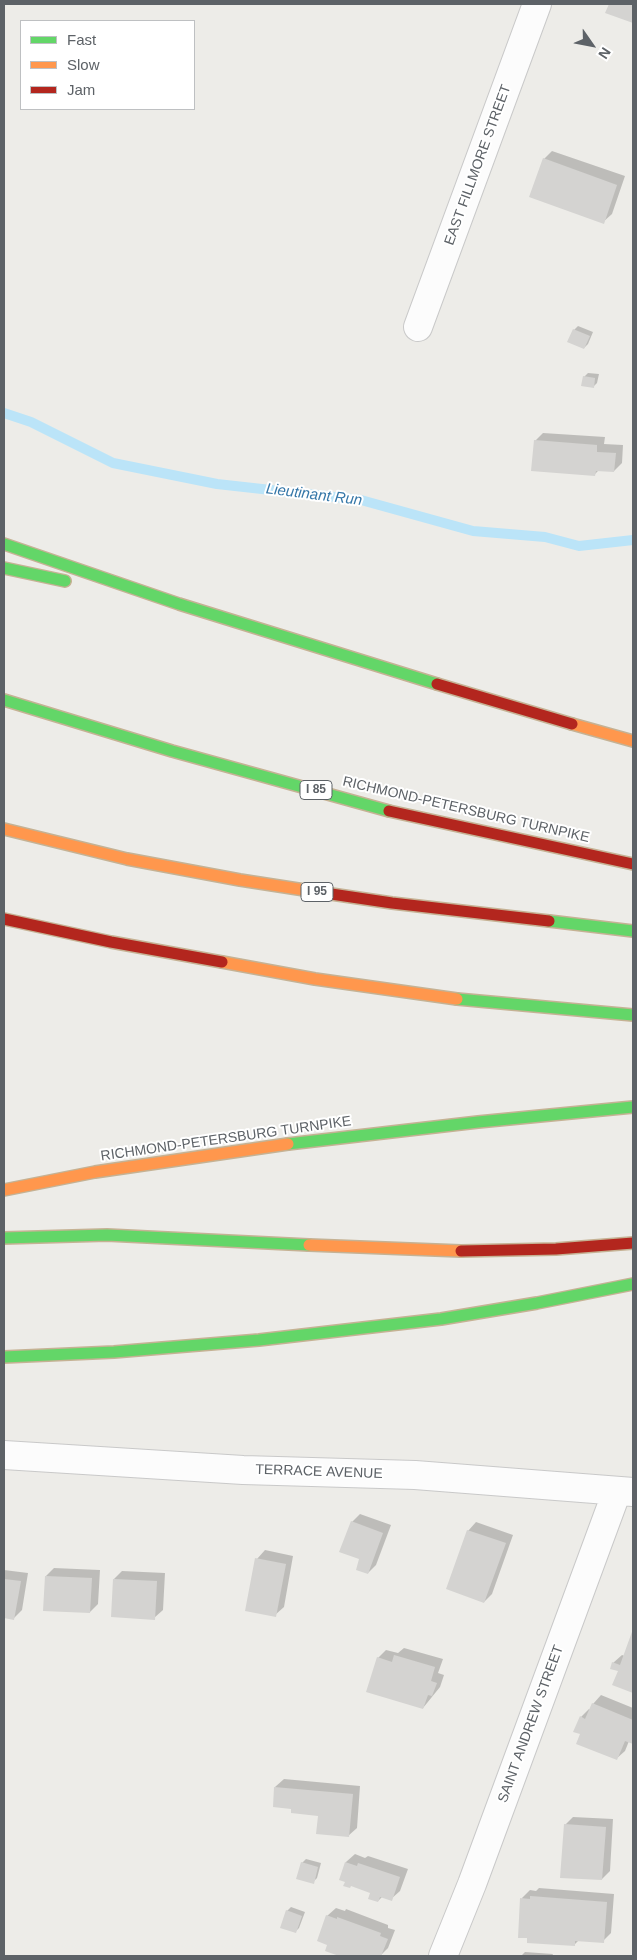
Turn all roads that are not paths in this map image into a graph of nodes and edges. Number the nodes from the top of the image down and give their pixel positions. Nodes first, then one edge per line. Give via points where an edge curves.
1 (537, 4) edge
2 (418, 327) dead end
3 (4, 544) edge
4 (4, 568) edge
5 (179, 604) junction
6 (4, 700) edge
7 (633, 741) edge
8 (4, 829) edge
9 (633, 864) edge
10 (4, 919) edge
11 (633, 931) edge
12 (633, 1015) edge
13 (633, 1107) edge
14 (4, 1190) edge
15 (4, 1238) edge
16 (633, 1243) edge
17 (633, 1284) edge
18 (4, 1357) edge
19 (4, 1455) edge
20 (625, 1491) edge
21 (443, 1956) edge

1 - 2 street, EAST FILLMORE STREET
3 - 5 highway
4 - 5 highway
5 - 7 highway via 496,703
6 - 9 highway, RICHMOND-PETERSBURG TURNPIKE / I 85 via 172,751 397,812
8 - 11 highway, I 95 via 127,859 240,880 392,903
10 - 12 highway via 315,980 453,999
13 - 14 highway, RICHMOND-PETERSBURG TURNPIKE via 267,1147 95,1172
15 - 16 highway via 107,1235 438,1250 556,1249
17 - 18 highway via 441,1319 259,1340
19 - 20 street, TERRACE AVENUE via 243,1470 415,1475
20 - 21 street, SAINT ANDREW STREET

